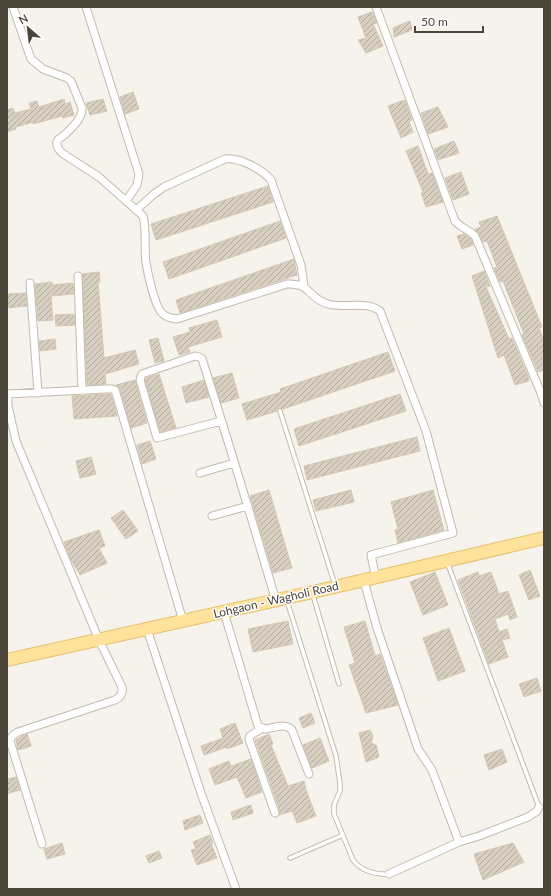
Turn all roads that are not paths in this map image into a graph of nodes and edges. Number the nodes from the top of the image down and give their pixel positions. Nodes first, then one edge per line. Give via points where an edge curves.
1 (13, 7) edge
2 (86, 7) edge
3 (376, 7) edge
4 (126, 201) junction
5 (136, 210) junction
6 (78, 276) dead end
7 (30, 283) dead end
8 (304, 286) junction
9 (82, 391) junction
10 (38, 393) junction
11 (7, 394) edge
12 (544, 403) edge
13 (280, 411) dead end
14 (221, 420) junction
15 (234, 463) junction
16 (200, 473) dead end
17 (248, 506) junction
18 (212, 516) dead end
19 (544, 538) edge
20 (447, 561) junction
21 (376, 578) junction
22 (364, 581) junction
23 (335, 587) junction
24 (313, 592) junction
25 (281, 600) junction
26 (224, 612) junction
27 (183, 621) junction
28 (147, 629) junction
29 (99, 640) junction
30 (7, 660) edge
31 (339, 684) dead end
32 (261, 728) junction
33 (309, 774) dead end
34 (538, 807) joint
35 (275, 813) dead end
36 (343, 835) junction
37 (459, 842) junction
38 (42, 844) dead end
39 (290, 858) dead end
40 (389, 874) joint
41 (236, 889) edge

1 - 4 street via 32,59 43,69 71,81 82,108 81,117 58,140 58,149 99,177
2 - 4 street via 140,174 137,186
3 - 12 street via 455,221 475,236
4 - 5 street
5 - 8 street via 143,216 145,225 146,263 157,306 168,318 177,319 287,284
5 - 8 street via 164,187 225,159 233,158 261,171 271,180 301,265
6 - 9 street
7 - 10 street
8 - 21 street via 317,300 333,306 367,305 380,311 426,431 446,504 453,533 371,555
9 - 10 street
9 - 27 street via 115,390
10 - 11 street
11 - 29 street via 16,441
13 - 23 lane
14 - 14 street via 157,438 140,380 142,374 195,356 199,357 202,359
14 - 15 street
15 - 16 street
15 - 17 street
17 - 18 street
17 - 25 street
19 - 20 main road, Lohgaon - Wagholi Road
20 - 21 main road, Lohgaon - Wagholi Road
20 - 34 lane
21 - 22 main road, Lohgaon - Wagholi Road
22 - 23 main road, Lohgaon - Wagholi Road
22 - 37 street via 377,628 418,749 432,770
23 - 24 main road, Lohgaon - Wagholi Road
24 - 25 main road, Lohgaon - Wagholi Road
24 - 31 lane
25 - 26 main road, Lohgaon - Wagholi Road
25 - 36 lane via 336,756 340,791 334,805 334,814
26 - 27 main road, Lohgaon - Wagholi Road
26 - 32 street via 256,720
27 - 28 main road, Lohgaon - Wagholi Road
28 - 29 main road, Lohgaon - Wagholi Road
28 - 41 street via 201,793
29 - 30 main road, Lohgaon - Wagholi Road
29 - 38 street via 122,687 119,698 18,732 10,738
32 - 33 street via 265,730 289,726
32 - 35 street via 249,739
34 - 37 street via 537,811 528,817
36 - 39 lane
36 - 40 lane via 358,866 370,872
37 - 40 street

